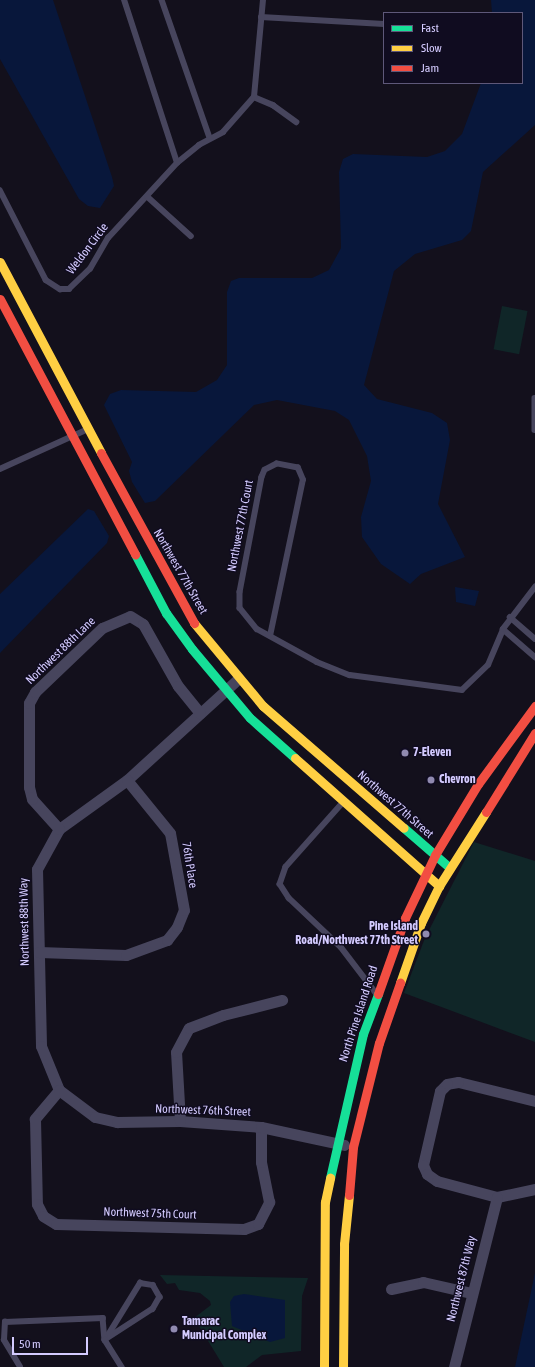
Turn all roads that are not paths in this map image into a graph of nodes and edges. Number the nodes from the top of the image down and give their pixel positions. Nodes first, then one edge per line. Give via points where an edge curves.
1 (124, 0) edge
2 (162, 0) edge
3 (263, 0) edge
4 (261, 17) junction
5 (383, 24) edge
6 (254, 96) junction
7 (296, 122) dead end
8 (210, 138) junction
9 (177, 163) junction
10 (0, 190) edge
11 (148, 197) junction
12 (191, 236) dead end
13 (0, 262) edge
14 (15, 291) junction
15 (0, 300) edge
16 (535, 398) edge
17 (89, 429) junction
18 (535, 430) edge
19 (71, 435) junction
20 (0, 469) edge
21 (535, 587) edge
22 (510, 617) junction
23 (503, 629) junction
24 (270, 636) junction
25 (535, 639) edge
26 (535, 657) edge
27 (238, 679) junction
28 (225, 690) junction
29 (535, 706) edge
30 (200, 713) junction
31 (535, 733) edge
32 (127, 780) junction
33 (354, 786) junction
34 (344, 802) junction
35 (59, 829) junction
36 (435, 855) junction
37 (450, 867) junction
38 (425, 874) junction
39 (439, 886) junction
40 (39, 952) junction
41 (377, 995) junction
42 (282, 1000) dead end
43 (59, 1090) junction
44 (535, 1101) edge
45 (180, 1121) junction
46 (261, 1127) junction
47 (337, 1143) junction
48 (354, 1147) junction
49 (535, 1188) edge
50 (497, 1197) junction
51 (391, 1289) dead end
52 (471, 1293) junction
53 (105, 1340) junction
54 (20, 1367) edge
55 (122, 1367) edge
56 (324, 1367) edge
57 (343, 1367) edge
58 (454, 1367) edge

1 - 9 lane
2 - 8 lane
3 - 4 lane
4 - 5 lane
4 - 6 lane
6 - 7 lane via 273,105
6 - 8 lane, Weldon Circle via 236,121
8 - 9 lane, Weldon Circle
9 - 11 lane, Weldon Circle
10 - 11 lane, Weldon Circle via 46,280 60,289 77,283 108,238
11 - 12 lane
13 - 14 street, Northwest 77th Street
14 - 15 street
14 - 17 street, Northwest 77th Street
15 - 19 street
16 - 18 lane
17 - 19 lane
17 - 27 street, Northwest 77th Street via 180,602
19 - 20 lane
19 - 28 street via 166,613
21 - 22 lane
22 - 23 lane
22 - 25 lane
23 - 24 lane, Northwest 77th Court via 488,666 462,690 350,675
23 - 26 lane
24 - 24 lane, Northwest 77th Court via 247,619 240,608 240,592 262,477 265,470 277,464 298,468 303,480
27 - 28 street, Northwest 88th Way
27 - 33 street, Northwest 77th Street
28 - 30 street, Northwest 88th Way
28 - 34 street via 250,718
29 - 36 street, North Pine Island Road via 478,784
30 - 32 street, Northwest 88th Way
30 - 35 street, Northwest 88th Lane via 178,686 143,624 130,616 102,628 35,692 29,703 28,787 32,799
31 - 37 street
32 - 35 street, Northwest 88th Way
32 - 40 street, 76th Place via 170,833 177,856 184,910 166,940 126,955
33 - 34 street
33 - 36 street, Northwest 77th Street
34 - 38 street
34 - 41 lane via 286,867 280,884 289,898 330,934
35 - 40 street, Northwest 88th Way via 37,869
36 - 37 street, Northwest 77th Street
36 - 38 street, North Pine Island Road
37 - 39 street
38 - 39 street
38 - 41 street, North Pine Island Road
39 - 48 street via 421,923 388,1015
40 - 43 street, Northwest 88th Way via 41,1046
41 - 47 street, North Pine Island Road via 357,1055
42 - 45 street via 223,1015 189,1028 176,1052
43 - 45 street, Northwest 76th Street via 95,1117 117,1122
43 - 46 street, Northwest 75th Court via 35,1119 37,1204 43,1216 56,1224 244,1229 258,1224 269,1202 269,1188 260,1162
44 - 50 street via 458,1082 447,1084 440,1091 424,1165 427,1174 437,1180
45 - 46 street, Northwest 76th Street
46 - 47 street, Northwest 76th Street
47 - 48 street, Northwest 76th Street
47 - 56 street, North Pine Island Road via 325,1202
48 - 57 street via 344,1244
49 - 50 street
50 - 52 street, Northwest 87th Way
51 - 52 street via 423,1282
52 - 58 street, Northwest 87th Way
53 - 53 lane via 152,1309 160,1297 153,1285 140,1284
53 - 54 lane via 103,1318 5,1322 4,1340
53 - 55 lane

